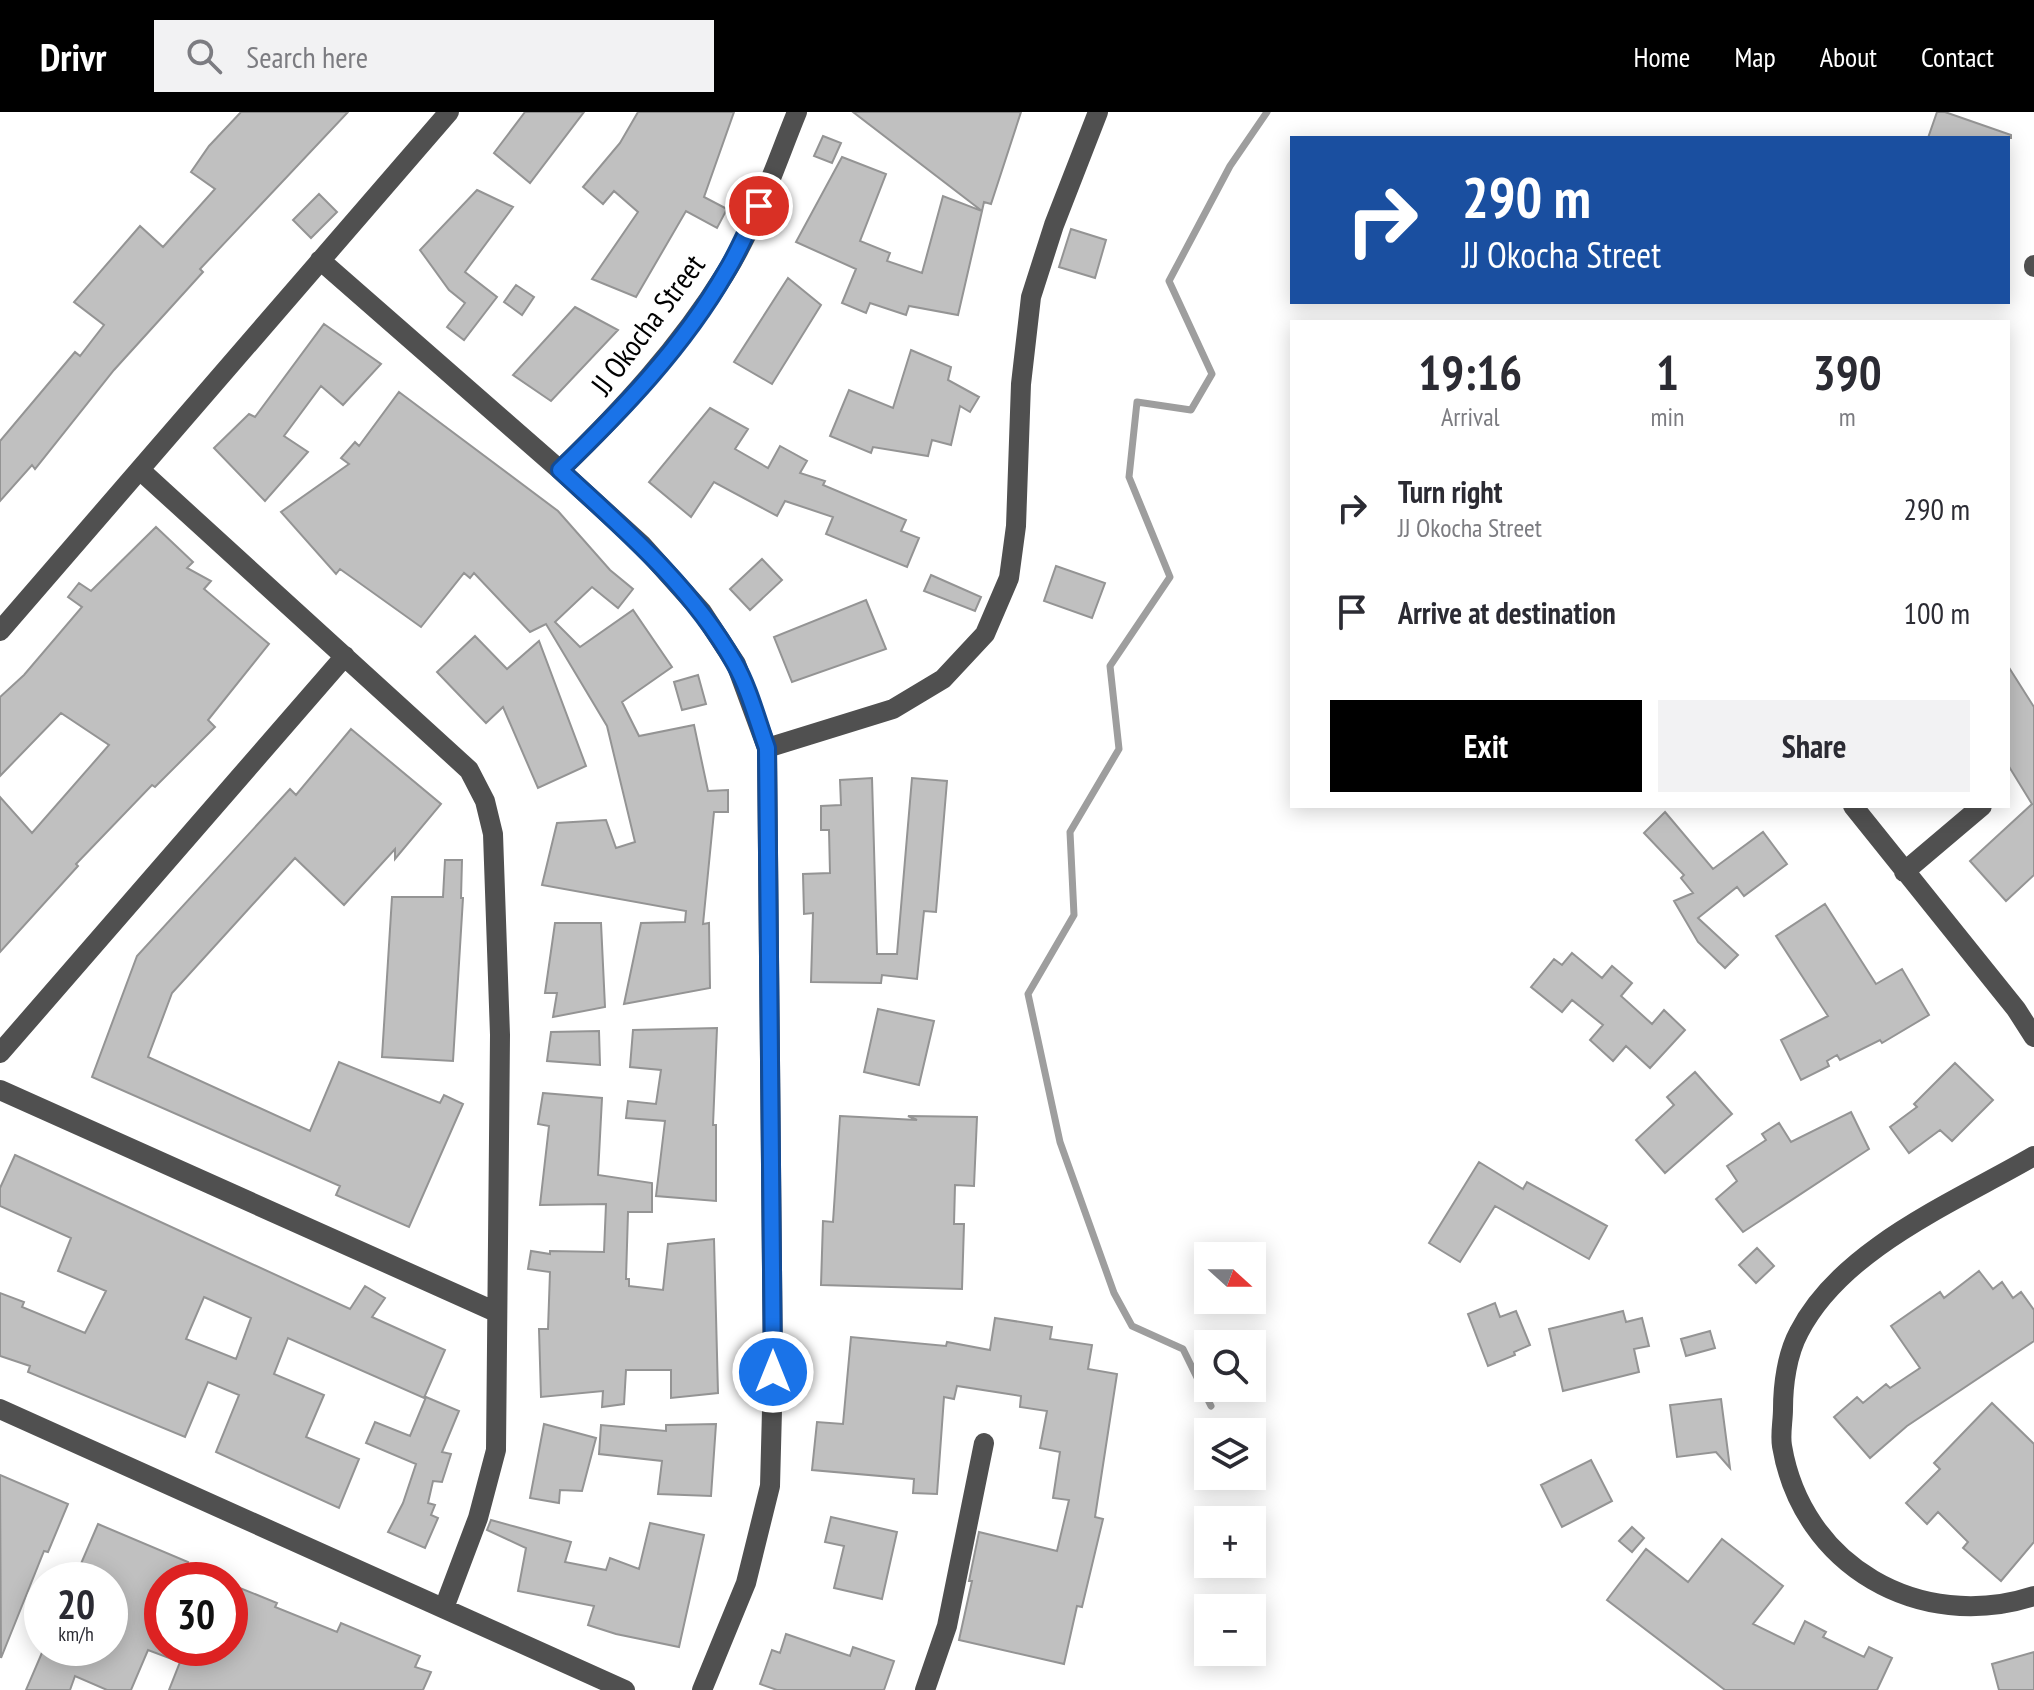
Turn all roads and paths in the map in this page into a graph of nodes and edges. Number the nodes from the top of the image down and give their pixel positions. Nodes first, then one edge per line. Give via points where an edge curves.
1 (449, 112) edge
2 (797, 112) edge
3 (1098, 112) edge
4 (320, 260) junction
5 (140, 470) junction
6 (560, 470) junction
7 (0, 631) edge
8 (345, 656) junction
9 (767, 748) junction
10 (1855, 808) edge
11 (1980, 808) edge
12 (1904, 872) junction
13 (2034, 1037) edge
14 (0, 1053) edge
15 (0, 1090) edge
16 (2034, 1156) edge
17 (496, 1312) junction
18 (0, 1409) edge
19 (984, 1443) dead end
20 (2034, 1596) edge
21 (444, 1608) junction
22 (625, 1690) edge
23 (702, 1690) edge
24 (925, 1690) edge

1 - 4 street
2 - 6 street, JJ Okocha Street via 726,272 682,337 619,413
3 - 9 street via 1031,297 1009,578 985,634 943,679 893,709
4 - 5 street
4 - 6 street
5 - 7 street
5 - 8 street
6 - 9 street via 642,545 702,612 736,664
8 - 14 street
8 - 17 street via 469,770 485,801 493,834 500,1035
9 - 23 street via 770,1486 746,1583
10 - 12 street
11 - 12 street
12 - 13 street
15 - 17 street
16 - 20 street via 1871,1250 1831,1284 1797,1334 1783,1386 1782,1445 1798,1497 1826,1542 1861,1573 1900,1595 1954,1608 2008,1605
17 - 21 street via 496,1450 478,1518
18 - 21 street
19 - 24 street via 947,1626
21 - 22 street

